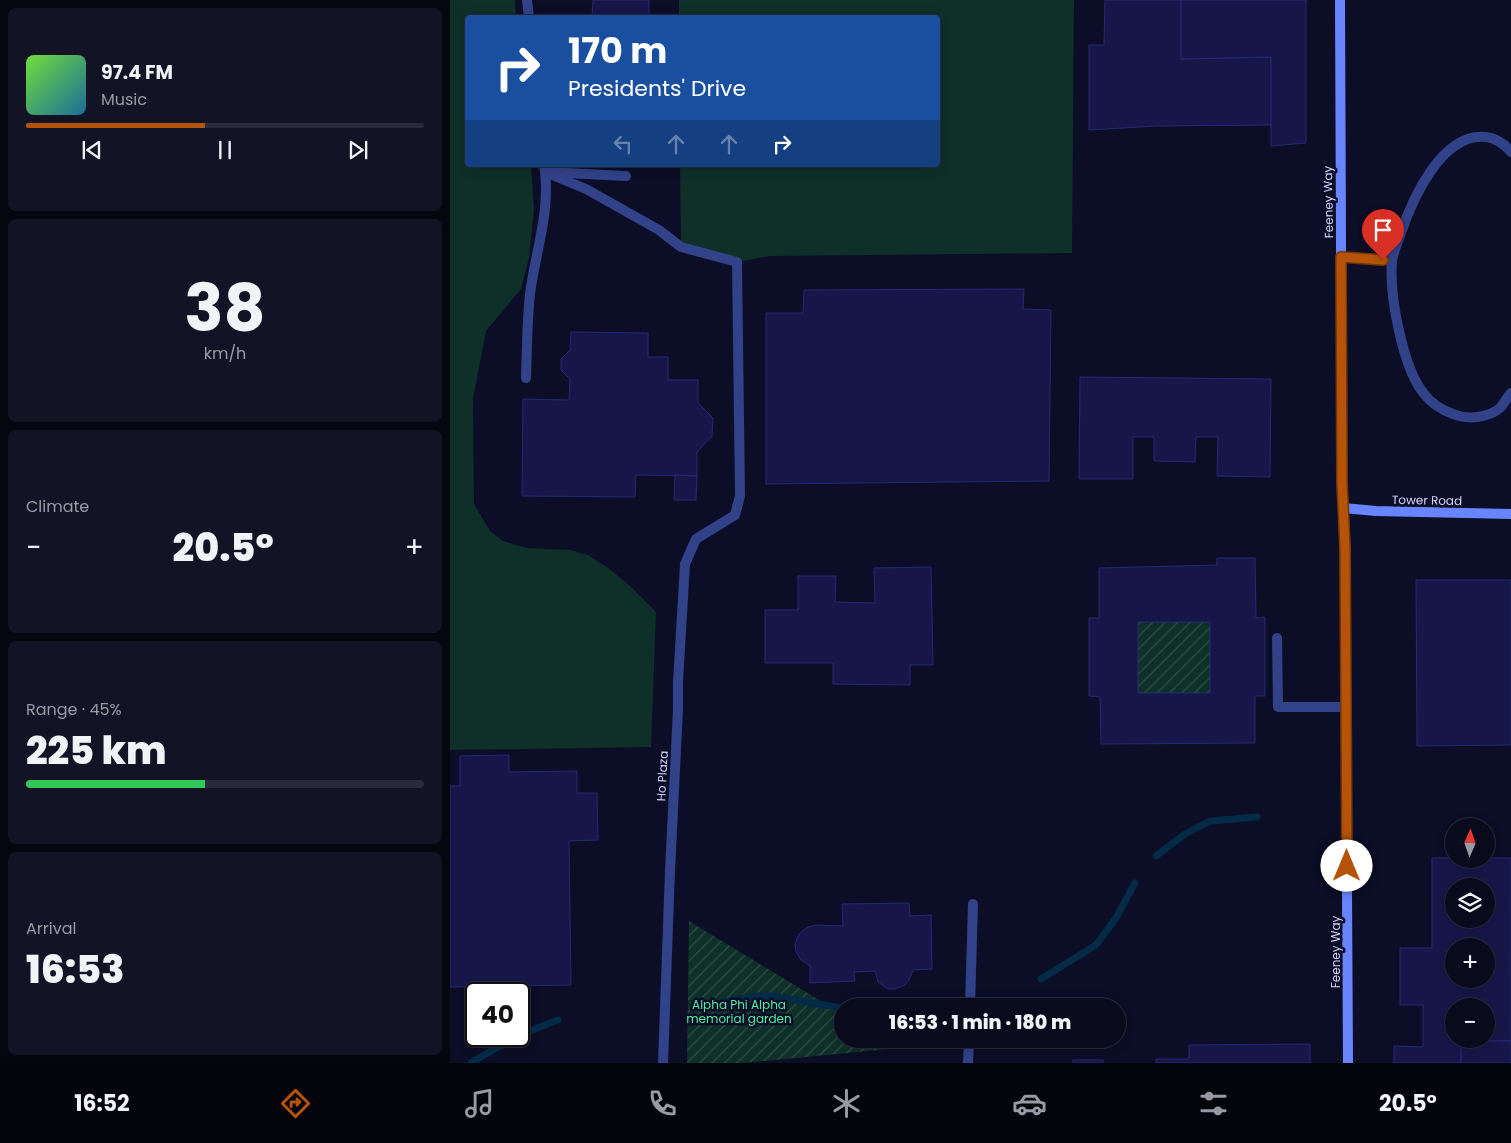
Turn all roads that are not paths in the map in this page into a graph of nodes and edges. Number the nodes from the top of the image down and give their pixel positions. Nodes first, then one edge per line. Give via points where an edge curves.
1 (527, 0) edge
2 (1340, 0) edge
3 (529, 15) edge
4 (1511, 152) edge
5 (545, 169) edge
6 (626, 176) dead end
7 (1341, 257) junction
8 (1392, 260) junction
9 (526, 378) dead end
10 (1511, 393) edge
11 (1343, 508) junction
12 (1511, 514) edge
13 (1277, 638) dead end
14 (1346, 707) junction
15 (973, 904) dead end
16 (970, 998) edge
17 (969, 1048) edge
18 (663, 1063) edge
19 (968, 1063) edge
20 (1348, 1063) edge

1 - 3 street
2 - 7 street, Feeney Way
4 - 8 street via 1493,138 1477,136 1462,141 1441,158 1411,206
5 - 6 street
5 - 9 street via 547,187 530,294
5 - 18 street, Ho Plaza via 660,230 681,247 737,262 740,496 735,515 696,539 685,564
7 - 8 street
7 - 11 street, Feeney Way
8 - 10 street via 1395,308 1402,346 1415,381 1425,396 1455,416 1470,418 1484,416 1500,408
11 - 12 street, Tower Road
11 - 14 street, Feeney Way
13 - 14 street via 1278,707
14 - 20 street, Feeney Way
15 - 16 street
17 - 19 street

